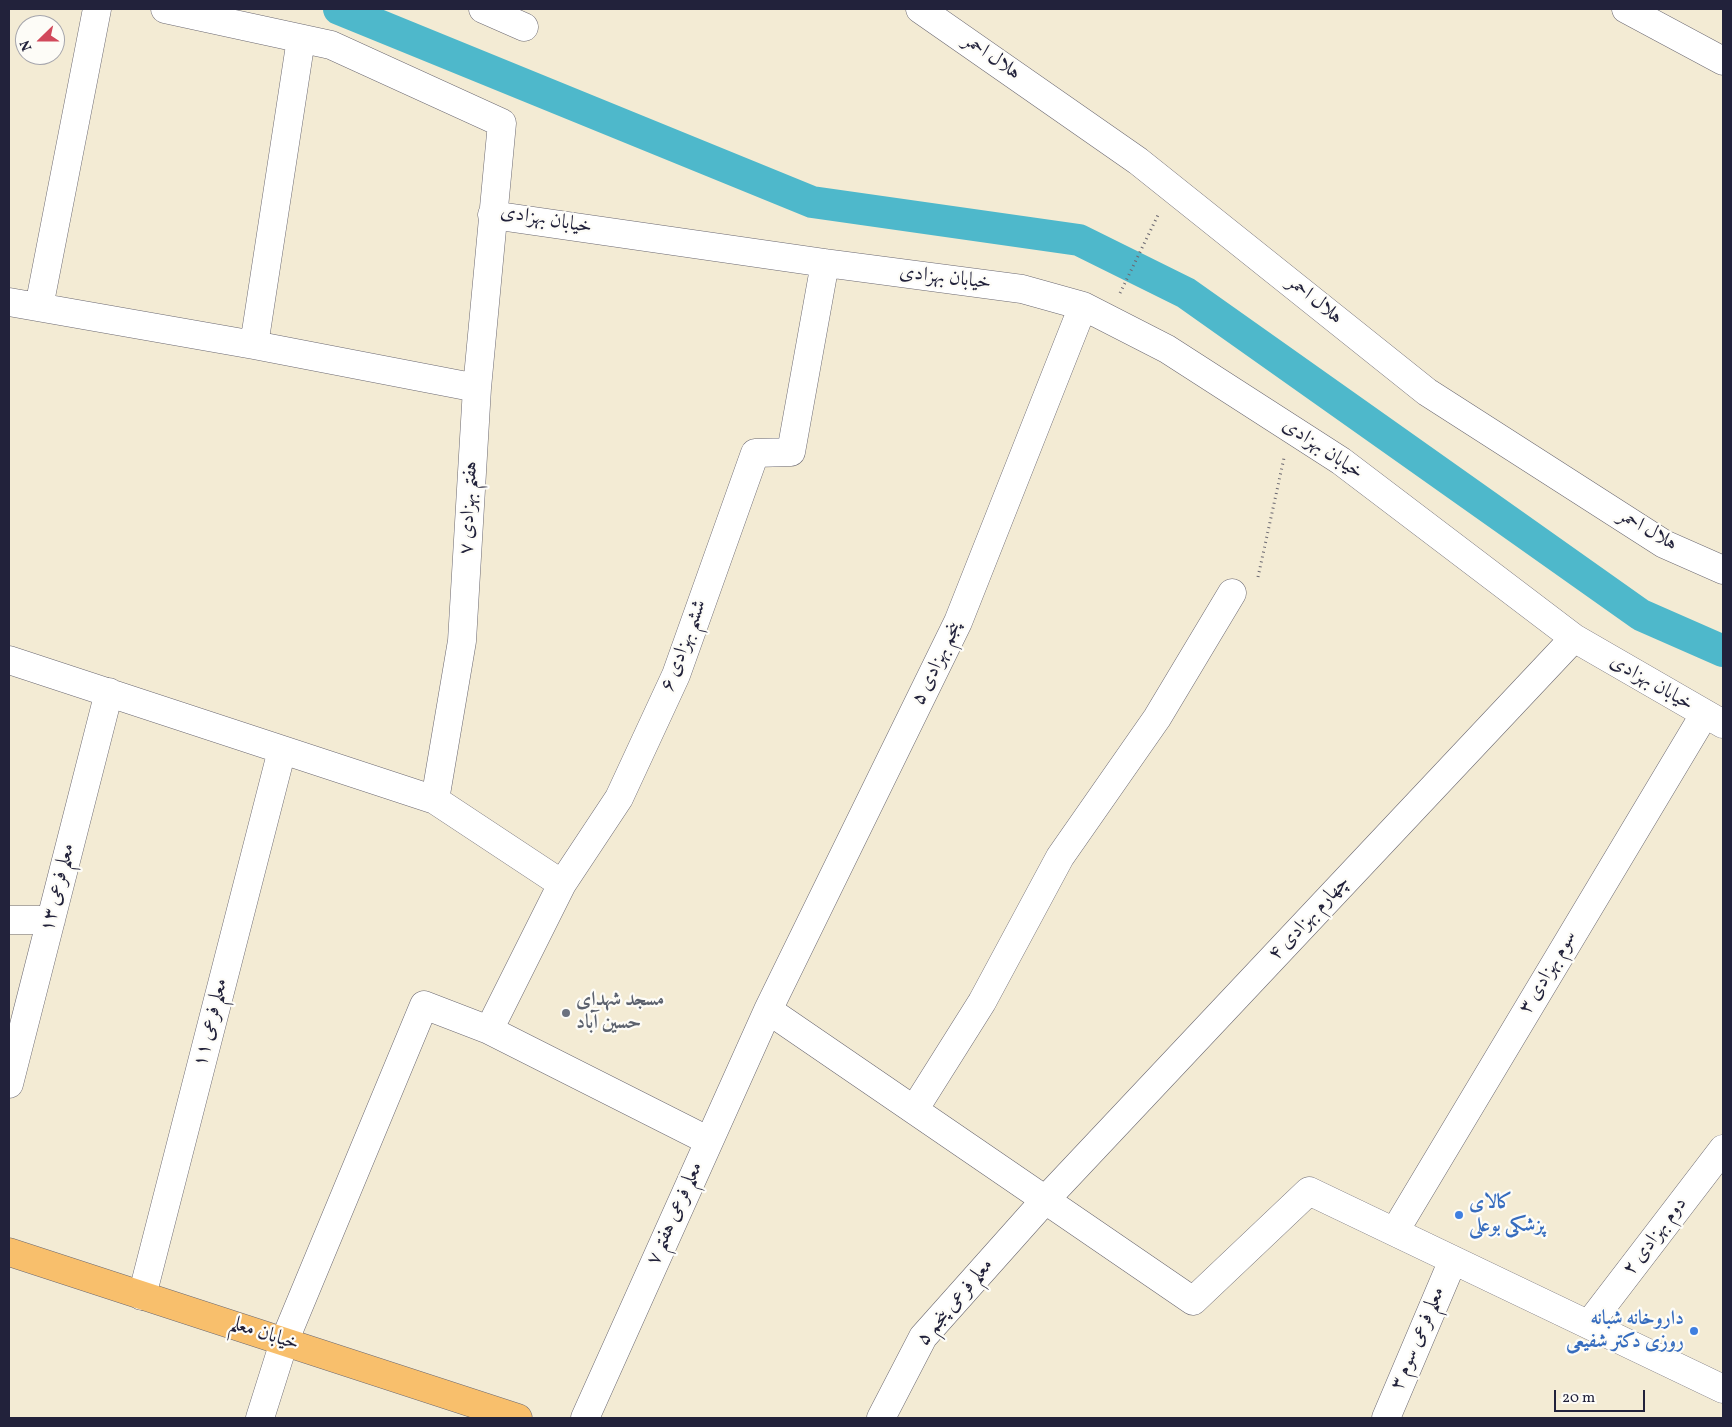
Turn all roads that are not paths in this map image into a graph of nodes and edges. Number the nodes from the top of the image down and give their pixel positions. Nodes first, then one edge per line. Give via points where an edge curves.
1 (97, 9) edge
2 (165, 9) edge
3 (483, 9) edge
4 (920, 9) edge
5 (1626, 9) edge
6 (524, 27) dead end
7 (301, 39) junction
8 (1723, 61) edge
9 (492, 215) junction
10 (824, 263) junction
11 (10, 305) edge
12 (1083, 306) junction
13 (39, 307) junction
14 (254, 345) junction
15 (478, 388) junction
16 (1723, 570) edge
17 (1232, 593) road end
18 (1574, 638) junction
19 (9, 660) edge
20 (110, 692) junction
21 (1714, 720) edge
22 (282, 750) junction
23 (435, 800) junction
24 (562, 884) junction
25 (9, 920) edge
26 (51, 920) junction
27 (768, 1010) junction
28 (489, 1030) junction
29 (9, 1084) edge
30 (914, 1110) junction
31 (709, 1141) junction
32 (1723, 1149) edge
33 (1046, 1199) junction
34 (1395, 1231) junction
35 (9, 1252) edge
36 (1453, 1260) junction
37 (142, 1296) junction
38 (1589, 1324) junction
39 (284, 1342) junction
40 (1723, 1389) edge
41 (260, 1418) edge
42 (518, 1418) edge
43 (585, 1418) edge
44 (880, 1418) edge
45 (1386, 1418) edge

1 - 13 street
2 - 7 street, خیابان بهزادی
3 - 6 street
4 - 16 street, هلال احمر via 1138,161 1427,392 1664,544
5 - 8 street
7 - 9 street, خیابان بهزادی via 331,45 502,123
7 - 14 street
9 - 10 street, خیابان بهزادی
9 - 15 street, هفتم بهزادی ۷
10 - 12 street, خیابان بهزادی via 1022,289
10 - 24 street, ششم بهزادی ۶ via 791,452 754,453 676,675 619,798
11 - 13 street
12 - 18 street, خیابان بهزادی via 1167,349 1341,461
12 - 27 street, پنجم بهزادی ۵ via 958,622
13 - 14 street
14 - 15 street
15 - 23 street, هفتم بهزادی ۷ via 462,641
17 - 30 street via 1157,718 1060,857 982,1002
18 - 21 street, خیابان بهزادی
18 - 33 street, چهارم بهزادی ۴
19 - 20 street
20 - 22 street
20 - 26 street, معلم فرعی ۱۳
21 - 34 street, سوم بهزادی ۳
22 - 23 street
22 - 37 street, معلم فرعی ۱۱
23 - 24 street
24 - 28 street, ششم بهزادی ۶
25 - 26 street
26 - 29 street, معلم فرعی ۱۳
27 - 30 street
27 - 31 street, معلم فرعی هفتم ۷
28 - 31 street
28 - 39 street via 424,1006
30 - 33 street
31 - 43 street, معلم فرعی هفتم ۷
32 - 38 street, دوم بهزادی ۲
33 - 34 street via 1192,1301 1309,1190
33 - 44 street, معلم فرعی پنجم ۵ via 923,1337
34 - 36 street
35 - 37 main road, خیابان معلم
36 - 38 street
36 - 45 street, معلم فرعی سوم ۳
37 - 39 main road, خیابان معلم
38 - 40 street
39 - 41 street
39 - 42 main road, خیابان معلم

